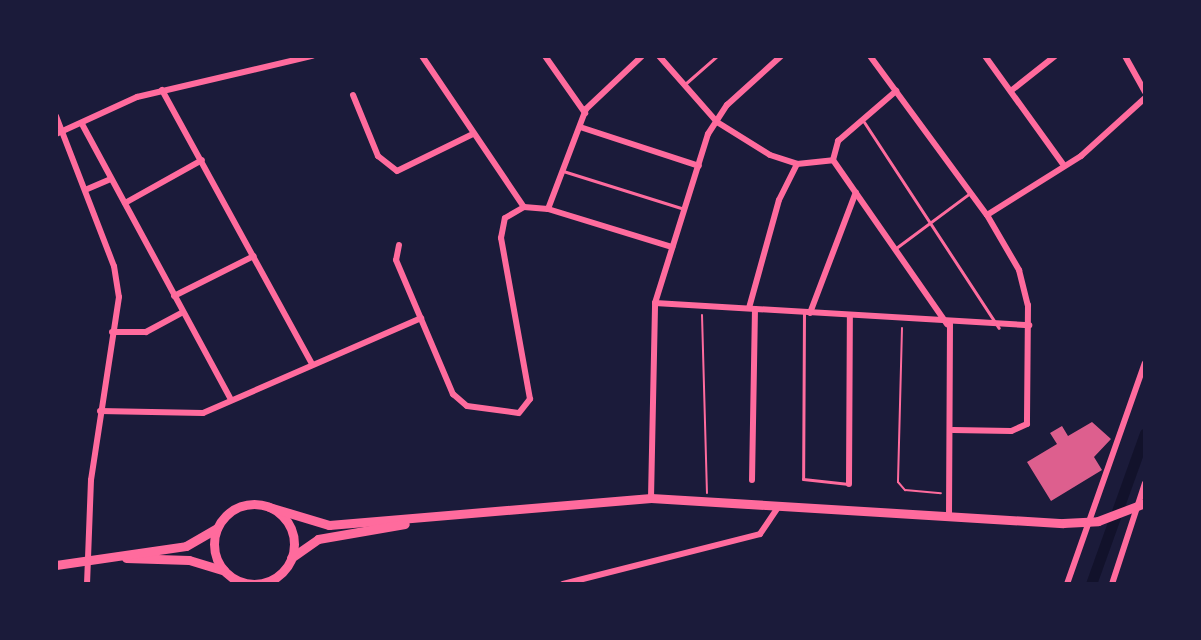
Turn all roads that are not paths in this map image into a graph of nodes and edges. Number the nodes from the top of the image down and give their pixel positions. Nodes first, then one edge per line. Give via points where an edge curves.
1 (312, 56) edge
2 (422, 56) edge
3 (545, 56) edge
4 (642, 56) edge
5 (659, 56) edge
6 (717, 56) edge
7 (781, 56) edge
8 (870, 56) edge
9 (985, 56) edge
10 (1055, 56) edge
11 (1125, 56) edge
12 (685, 84) junction
13 (162, 90) junction
14 (1012, 90) junction
15 (896, 91) junction
16 (353, 95) dead end
17 (1145, 95) edge
18 (585, 113) junction
19 (56, 116) edge
20 (862, 119) junction
21 (717, 122) junction
22 (82, 124) junction
23 (580, 127) junction
24 (60, 133) edge
25 (473, 134) junction
26 (202, 160) junction
27 (833, 160) junction
28 (797, 164) junction
29 (1063, 164) junction
30 (699, 166) junction
31 (563, 171) junction
32 (111, 179) junction
33 (85, 190) junction
34 (856, 192) junction
35 (971, 193) junction
36 (125, 203) junction
37 (524, 207) junction
38 (548, 209) junction
39 (684, 209) junction
40 (987, 215) junction
41 (934, 220) junction
42 (399, 245) dead end
43 (672, 247) junction
44 (896, 248) junction
45 (254, 256) junction
46 (174, 296) junction
47 (655, 303) junction
48 (752, 309) junction
49 (183, 312) junction
50 (807, 313) junction
51 (850, 316) junction
52 (421, 318) junction
53 (949, 324) junction
54 (1029, 325) junction
55 (999, 328) junction
56 (112, 332) junction
57 (1145, 363) edge
58 (312, 364) junction
59 (230, 398) junction
60 (100, 411) junction
61 (953, 430) junction
62 (752, 480) dead end
63 (1145, 483) edge
64 (849, 484) joint
65 (651, 498) junction
66 (1145, 503) edge
67 (269, 507) junction
68 (778, 507) junction
69 (1145, 515) edge
70 (949, 518) junction
71 (1134, 521) junction
72 (412, 522) junction
73 (217, 528) junction
74 (126, 558) junction
75 (291, 558) junction
76 (85, 562) junction
77 (56, 565) edge
78 (285, 569) junction
79 (225, 571) junction
80 (87, 584) edge
81 (252, 584) edge
82 (283, 584) edge
83 (563, 584) edge
84 (1067, 584) edge
85 (1112, 584) edge

1 - 13 street
2 - 25 street
3 - 18 street
4 - 18 street
5 - 12 street
6 - 12 lane
7 - 21 street
8 - 15 street
9 - 14 street
10 - 14 street
11 - 17 street
12 - 21 street
13 - 22 street
13 - 26 street
14 - 29 street
15 - 20 street
15 - 35 street
16 - 25 street via 378,156 397,171
17 - 29 street
18 - 23 street
19 - 24 street
20 - 27 street via 834,146
20 - 41 lane
21 - 28 street
21 - 30 street
22 - 24 street
22 - 32 street
23 - 30 street
23 - 31 street
24 - 33 street
25 - 37 street
26 - 36 street
26 - 45 street
27 - 28 street
27 - 34 street
28 - 48 street
29 - 40 street
30 - 39 street
31 - 38 street
31 - 39 lane
32 - 33 street
32 - 36 street
33 - 56 street via 114,266 119,297
34 - 44 street
34 - 50 street
35 - 40 street
35 - 41 lane
36 - 46 street
37 - 38 street
37 - 52 street via 501,228 527,407 495,412 459,402
38 - 43 street
39 - 43 street
40 - 54 street via 1019,270
41 - 44 lane
41 - 55 lane
42 - 52 street via 396,260
43 - 47 street
44 - 53 street
45 - 46 street
45 - 58 street
46 - 49 street
47 - 48 street
47 - 65 street
48 - 50 street
48 - 62 street
49 - 56 street via 146,332
49 - 59 street
50 - 51 street
50 - 64 lane via 802,476 810,484
51 - 53 street
51 - 64 street
52 - 58 street
53 - 55 street
53 - 61 street
54 - 55 street
54 - 61 street via 1027,424 1011,431
56 - 60 street
57 - 84 street
58 - 59 street
59 - 60 street via 186,418
60 - 76 street
61 - 70 street
63 - 71 street
65 - 68 main road
65 - 72 main road
66 - 70 main road via 1098,521
67 - 72 main road via 316,525
67 - 73 main road via 239,507
67 - 75 main road via 289,524
68 - 70 main road
68 - 83 street via 760,534
69 - 71 street
71 - 85 street
72 - 75 main road via 318,539
73 - 74 main road via 186,546
73 - 79 main road via 215,552
74 - 76 main road
74 - 79 main road via 189,560
75 - 78 main road
76 - 77 main road
76 - 80 street
78 - 81 main road
78 - 82 main road
79 - 81 main road

